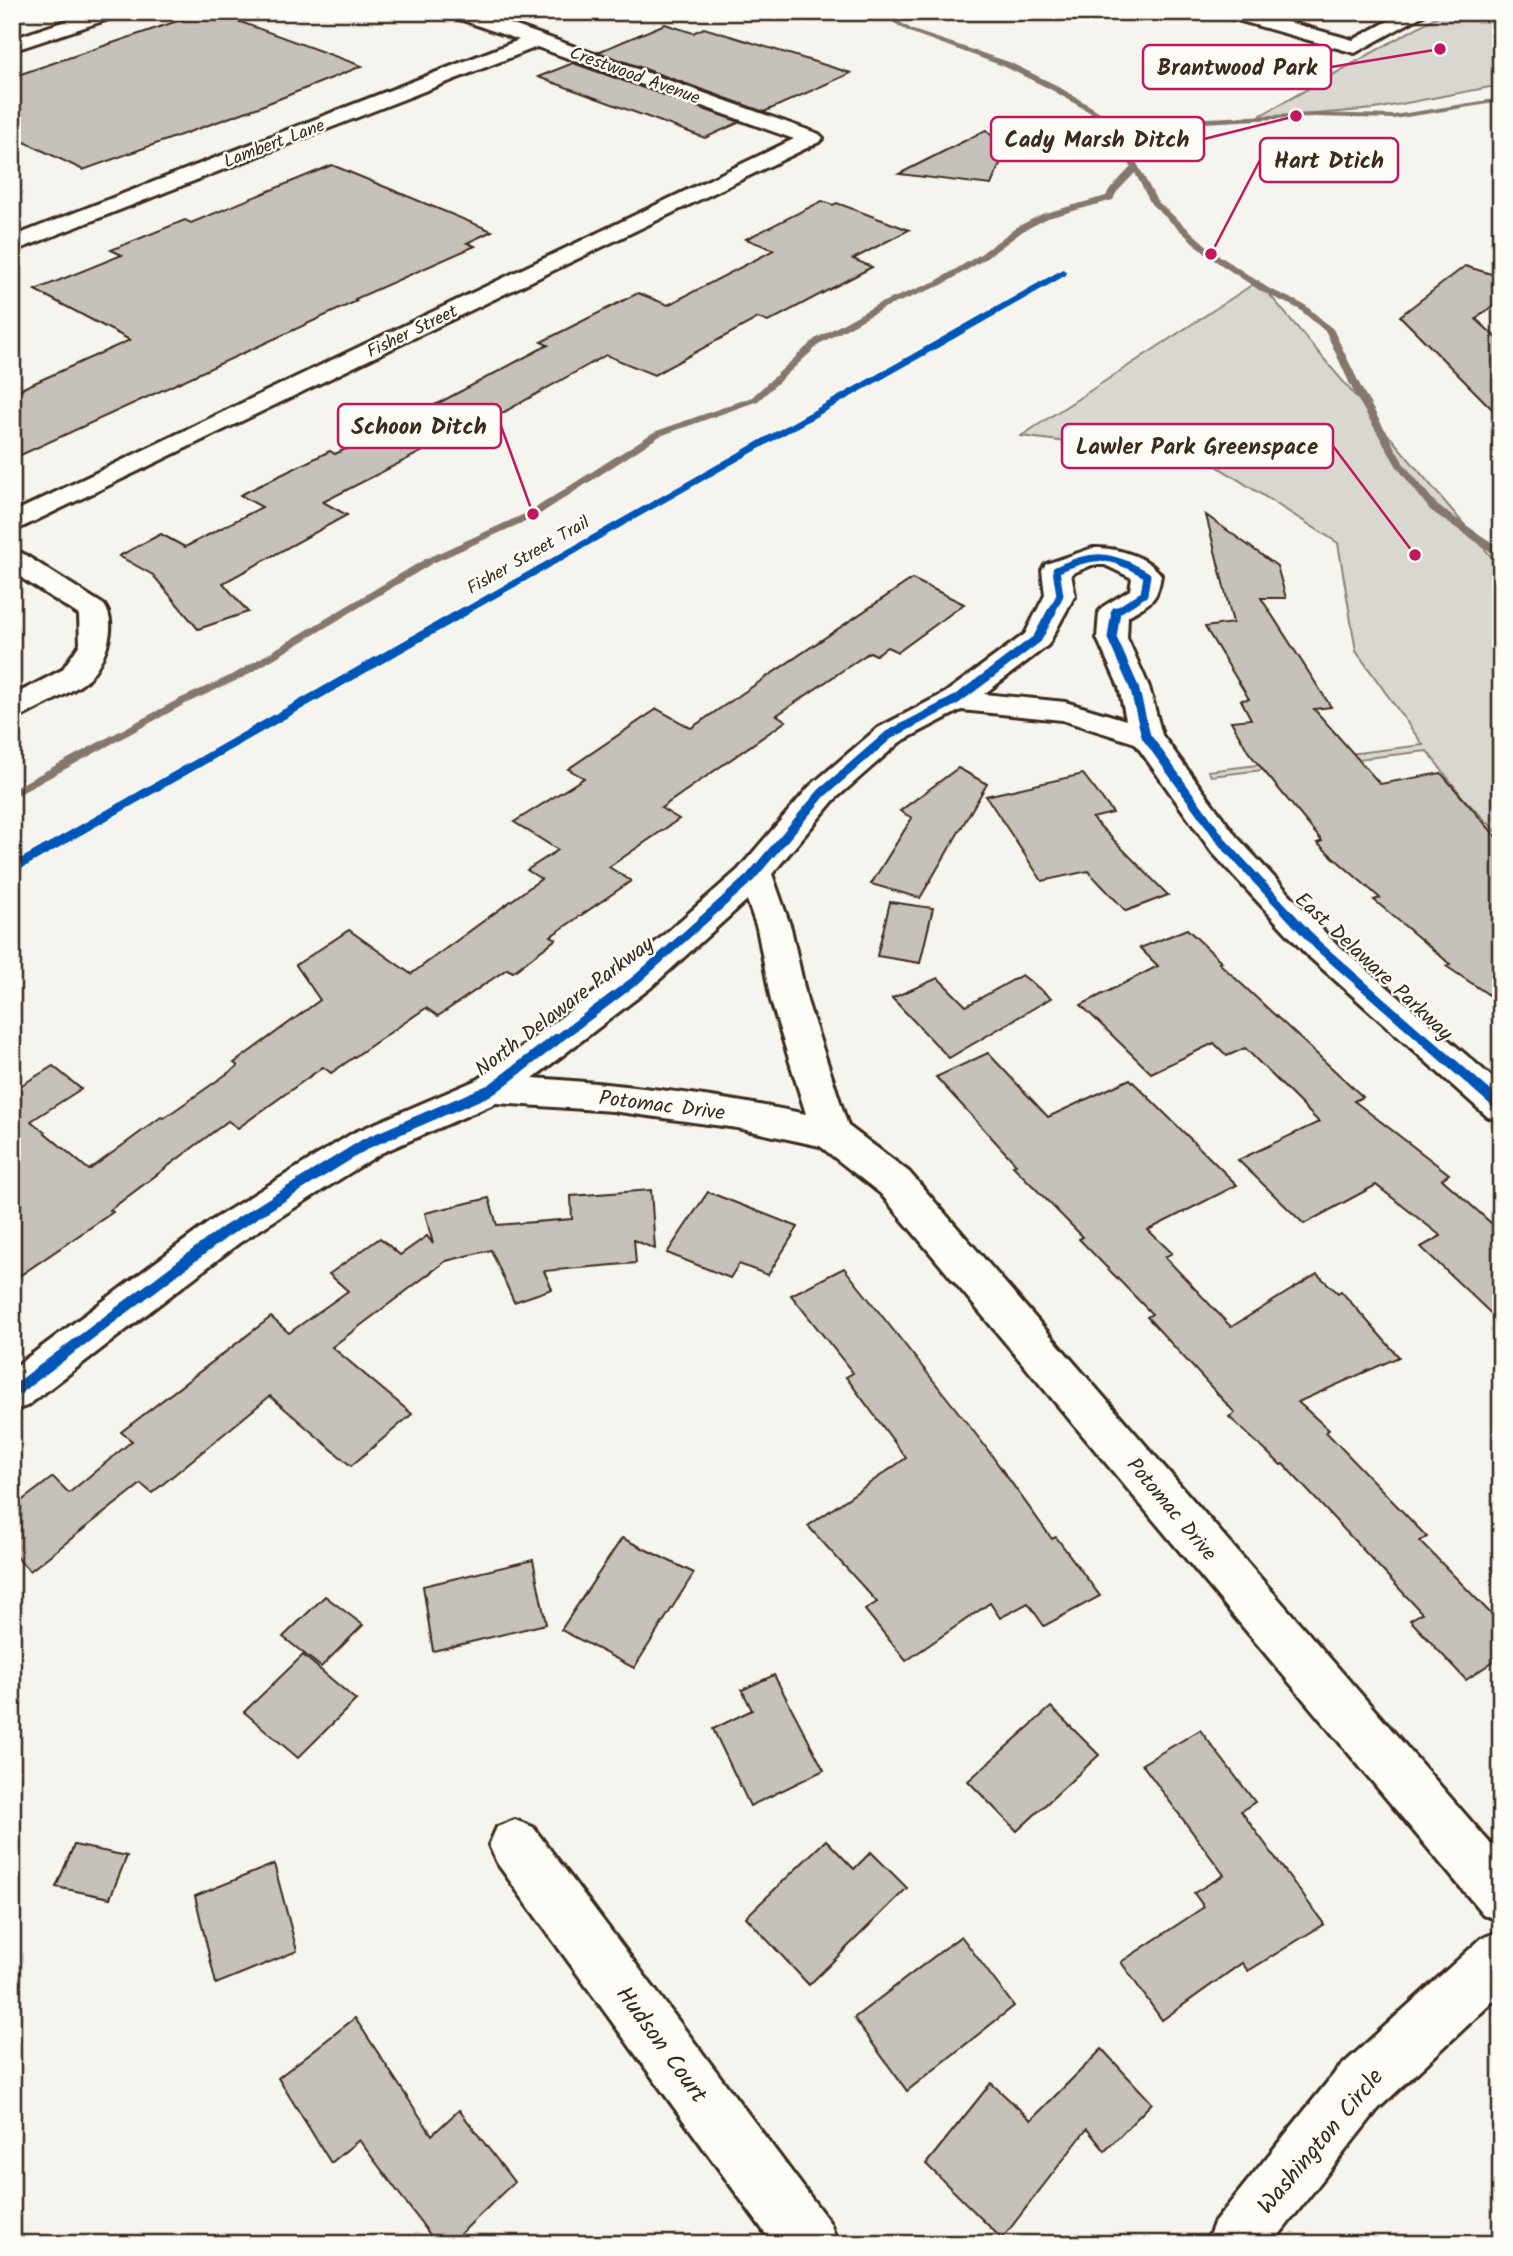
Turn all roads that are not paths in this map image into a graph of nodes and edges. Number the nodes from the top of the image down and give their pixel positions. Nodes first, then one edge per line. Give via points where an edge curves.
1 (111, 12) edge
2 (458, 12) edge
3 (1230, 12) edge
4 (1419, 12) edge
5 (536, 40) junction
6 (12, 45) edge
7 (812, 138) joint
8 (12, 245) edge
9 (12, 524) edge
10 (12, 559) edge
11 (1056, 570) joint
12 (956, 700) junction
13 (12, 709) edge
14 (1146, 736) junction
15 (754, 872) junction
16 (492, 1089) junction
17 (1501, 1107) edge
18 (831, 1134) junction
19 (12, 1393) edge
20 (515, 1844) dead end
21 (1501, 1896) edge
22 (1501, 1957) edge
23 (809, 2244) edge
24 (1235, 2244) edge

1 - 6 street
2 - 5 street, Crestwood Avenue
3 - 4 street via 1355,47
5 - 7 street, Crestwood Avenue
5 - 8 street, Lambert Lane
7 - 9 street, Fisher Street
10 - 13 street via 94,611 95,644 73,677
11 - 12 street, North Delaware Parkway via 1060,595 1037,639
11 - 14 street, East Delaware Parkway via 1083,558 1115,556 1146,575 1144,594 1114,612 1112,638 1135,687
12 - 14 street via 1065,711
12 - 15 street, North Delaware Parkway via 889,734 821,793
14 - 17 street, East Delaware Parkway via 1224,844 1318,946
15 - 16 street, North Delaware Parkway via 637,979
15 - 18 street
16 - 18 street, Potomac Drive via 624,1098 737,1114
16 - 19 street, North Delaware Parkway via 367,1143 225,1232
18 - 21 street, Potomac Drive via 895,1183
20 - 23 street, Hudson Court
22 - 24 street, Washington Circle via 1358,2088

